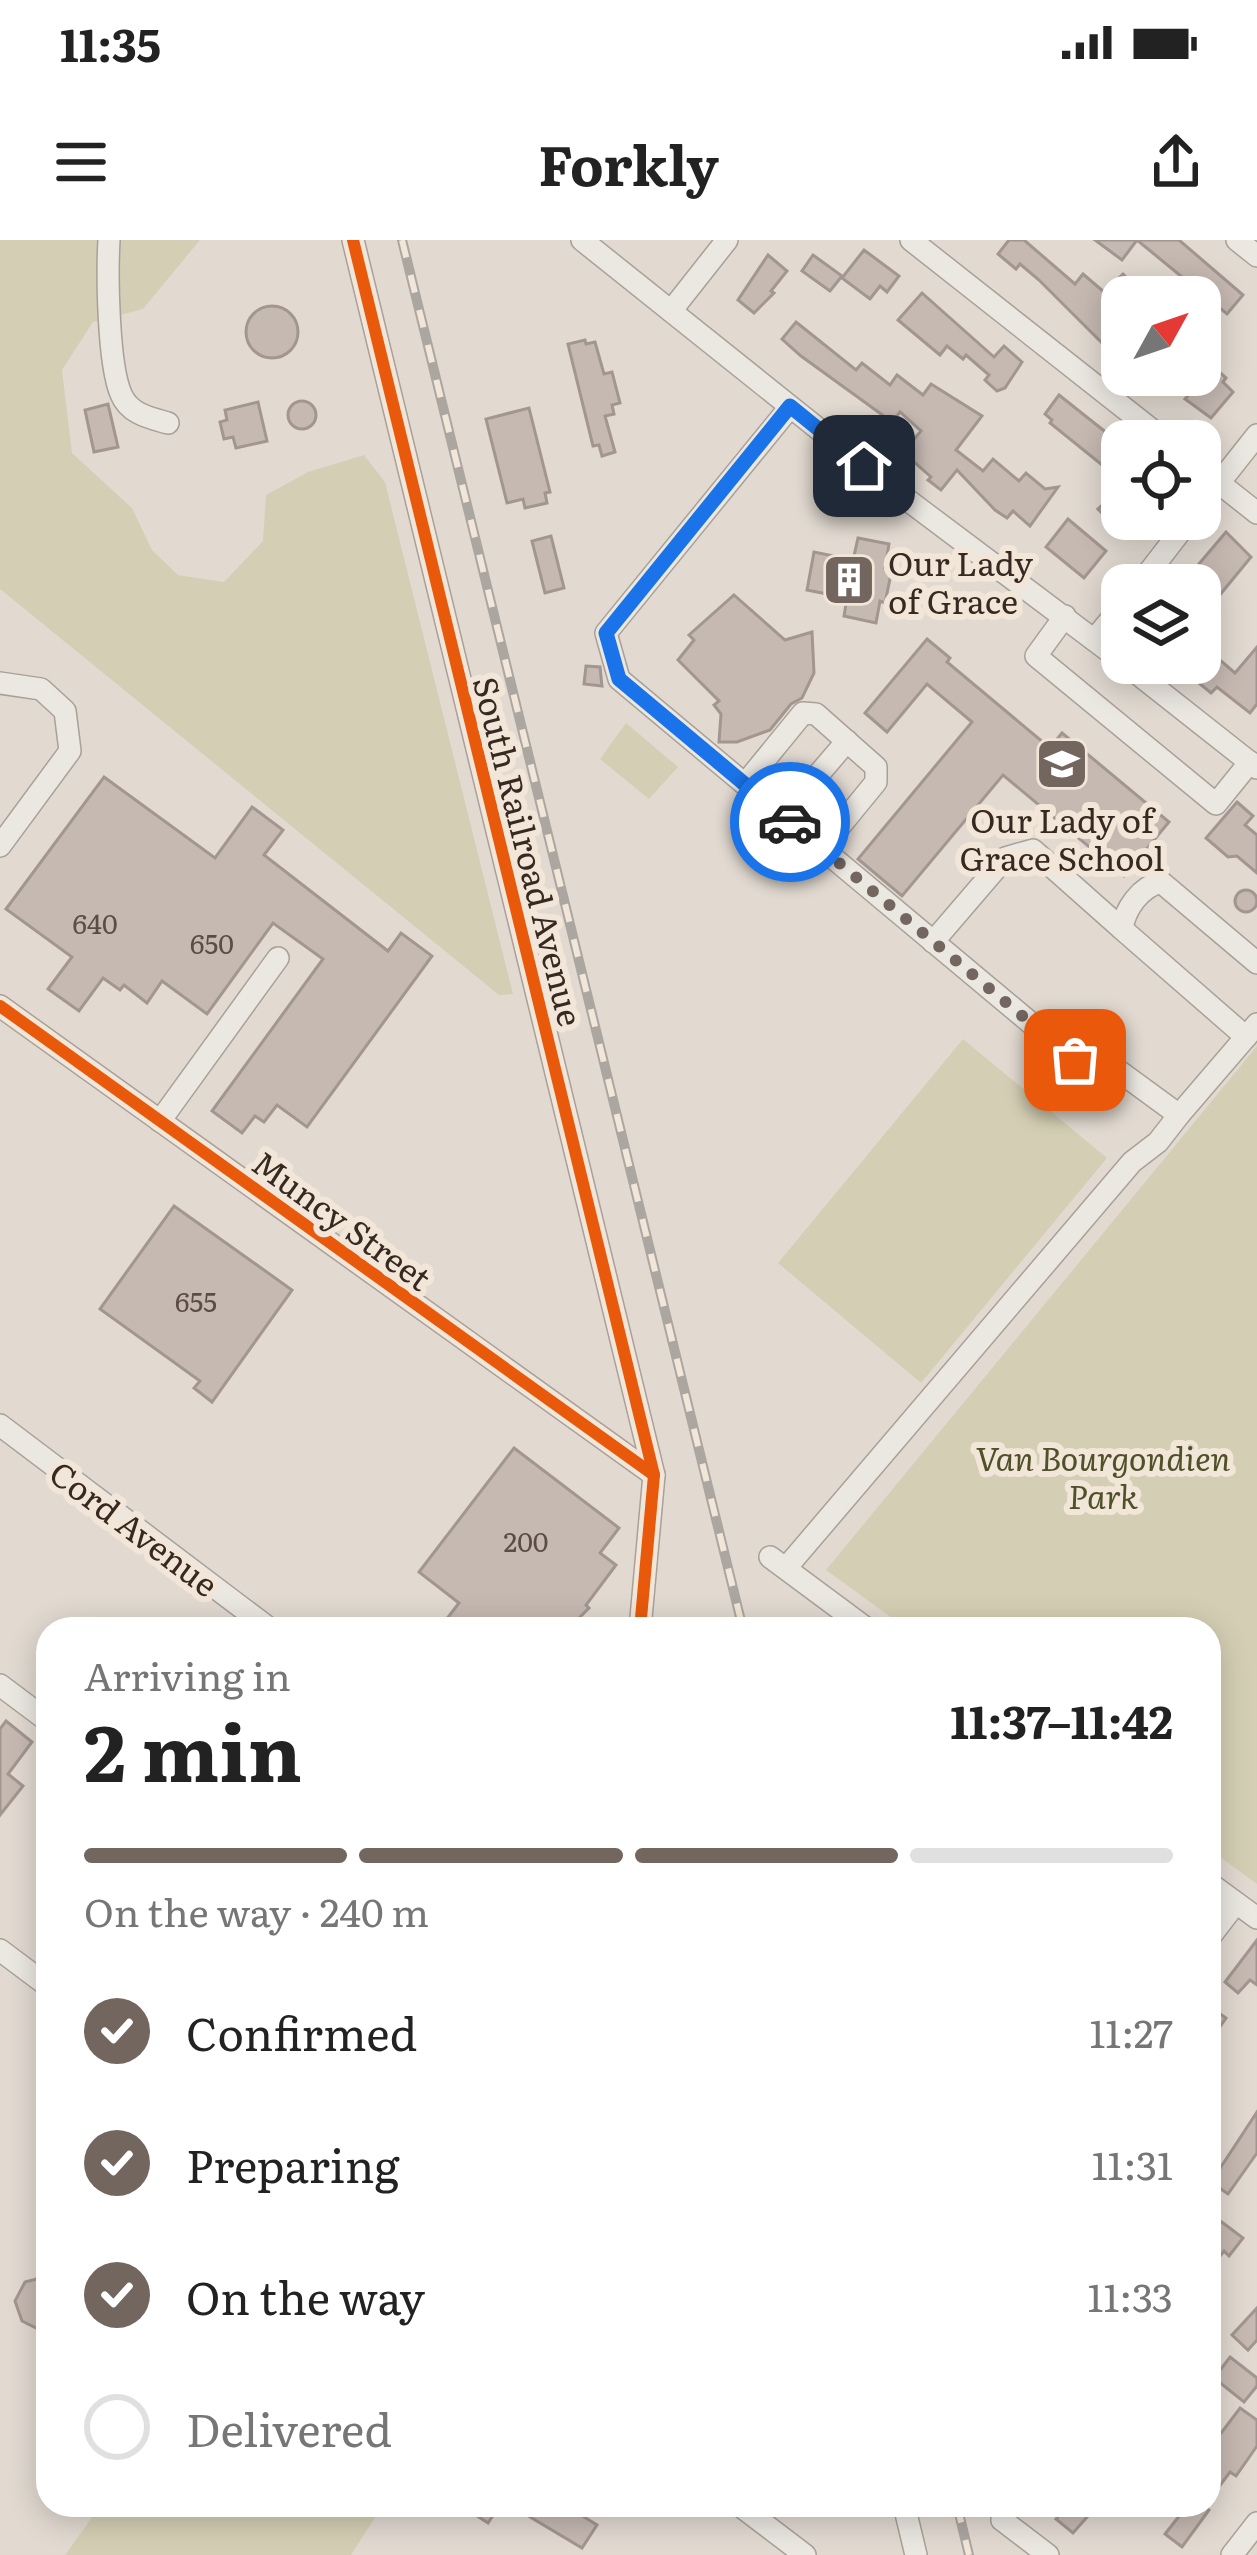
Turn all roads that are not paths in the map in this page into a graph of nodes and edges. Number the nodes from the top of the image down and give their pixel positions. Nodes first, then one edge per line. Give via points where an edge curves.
1 (109, 240) edge
2 (353, 240) edge
3 (582, 240) edge
4 (727, 240) edge
5 (911, 240) edge
6 (1237, 240) edge
7 (1257, 256) edge
8 (671, 311) junction
9 (790, 406) junction
10 (1139, 420) edge
11 (168, 423) dead end
12 (1257, 435) edge
13 (1221, 480) edge
14 (1221, 485) edge
15 (1257, 514) edge
16 (1173, 540) edge
17 (1155, 564) edge
18 (1065, 616) junction
19 (1101, 632) edge
20 (1094, 640) junction
21 (1101, 645) edge
22 (0, 682) edge
23 (1151, 684) edge
24 (847, 741) junction
25 (1253, 765) edge
26 (746, 784) junction
27 (783, 816) junction
28 (0, 846) edge
29 (822, 848) junction
30 (1123, 929) junction
31 (934, 942) junction
32 (278, 958) dead end
33 (1257, 963) edge
34 (0, 1006) edge
35 (1252, 1030) edge
36 (1179, 1115) junction
37 (160, 1121) junction
38 (0, 1425) edge
39 (654, 1475) junction
40 (254, 1617) edge
41 (641, 1617) edge
42 (851, 1617) edge
43 (0, 1685) edge
44 (36, 1712) edge
45 (1221, 1892) edge
46 (1235, 1903) junction
47 (1257, 1918) edge
48 (1221, 1922) edge
49 (0, 1950) edge
50 (36, 1977) edge
51 (755, 2517) edge
52 (907, 2517) edge
53 (1007, 2517) edge
54 (1257, 2523) edge
55 (805, 2555) edge
56 (916, 2555) edge
57 (1048, 2555) edge
58 (1232, 2555) edge

1 - 11 street via 121,395 136,413
2 - 39 street, South Railroad Avenue
3 - 8 street
4 - 8 street
5 - 10 street
6 - 7 street
8 - 9 street
9 - 18 street
9 - 26 street via 606,633 619,679
12 - 13 street
14 - 15 street
16 - 17 street
18 - 20 street
18 - 25 street via 1036,656 1216,804
19 - 20 street
20 - 21 street
22 - 28 street via 40,689 65,711 70,751
23 - 25 street
24 - 26 street via 816,714 803,713
24 - 27 street
24 - 29 street via 876,767 876,782
26 - 27 street
27 - 29 street
29 - 31 street
30 - 31 street via 1033,850 1005,858
30 - 33 street via 1124,913 1161,881
30 - 35 street
31 - 36 street via 1075,1060 1112,1066
32 - 37 street
34 - 37 street, Muncy Street
35 - 36 street
36 - 42 street via 778,1563
37 - 39 street, Muncy Street
38 - 40 street, Cord Avenue
39 - 41 street, South Railroad Avenue
43 - 44 street
45 - 46 street
46 - 47 street
46 - 48 street
49 - 50 street
51 - 55 street
52 - 56 street
53 - 57 street
54 - 58 street

